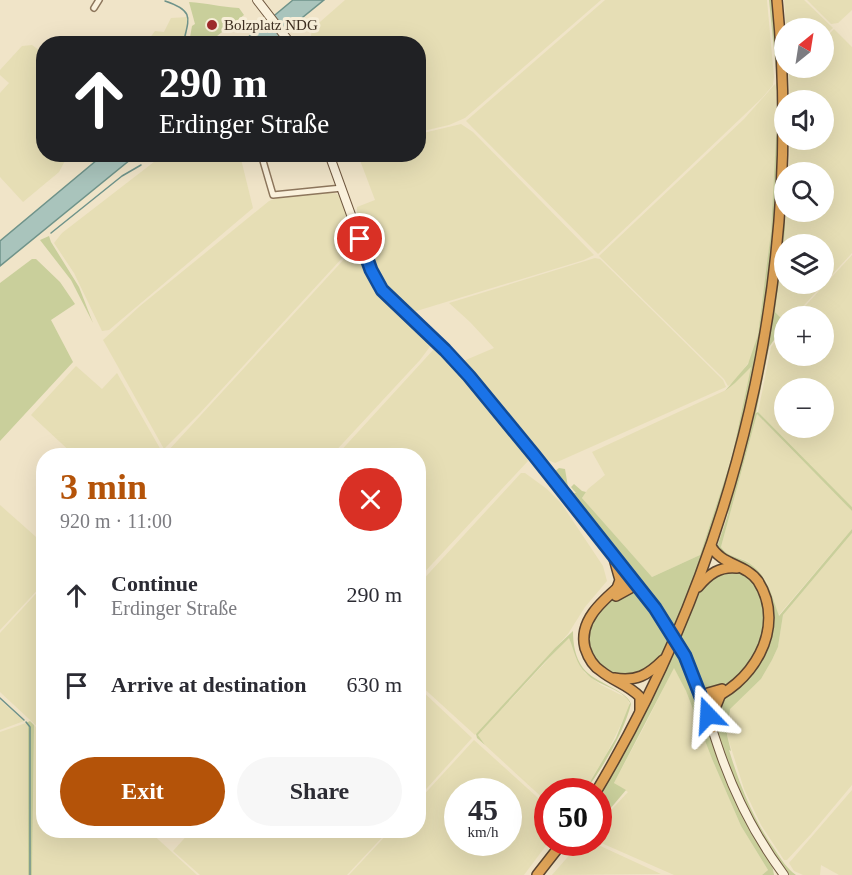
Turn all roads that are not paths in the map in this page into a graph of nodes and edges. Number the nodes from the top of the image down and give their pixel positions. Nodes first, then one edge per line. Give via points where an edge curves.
1 (99, 0) edge
2 (777, 0) edge
3 (259, 3) edge
4 (94, 8) dead end
5 (285, 36) edge
6 (263, 162) edge
7 (332, 162) edge
8 (342, 188) junction
9 (711, 546) junction
10 (613, 555) junction
11 (742, 568) junction
12 (633, 581) junction
13 (616, 590) junction
14 (694, 591) junction
15 (596, 609) junction
16 (668, 654) junction
17 (609, 677) junction
18 (740, 680) junction
19 (720, 696) junction
20 (703, 699) junction
21 (640, 712) junction
22 (713, 728) junction
23 (604, 778) edge
24 (552, 856) edge
25 (537, 875) edge
26 (784, 875) edge

1 - 4 street
2 - 9 highway via 783,152 774,267 746,426
3 - 5 street
6 - 8 street via 273,195
7 - 8 street
8 - 10 street via 382,290 469,376
9 - 11 highway via 720,558
9 - 14 highway
10 - 12 street
10 - 13 highway via 620,580
11 - 14 highway via 713,572
11 - 18 highway via 757,580 767,605 768,622 762,651
12 - 13 highway
12 - 15 highway
12 - 20 street, bridge via 685,656
13 - 15 highway
14 - 16 highway
15 - 17 highway via 585,629 584,643 591,662
16 - 17 highway via 651,672 639,678
16 - 21 highway
17 - 21 highway via 635,692 641,702
18 - 19 highway
18 - 20 highway
19 - 20 highway
19 - 22 highway
20 - 22 street
21 - 23 highway
22 - 26 street via 739,799
24 - 25 highway

